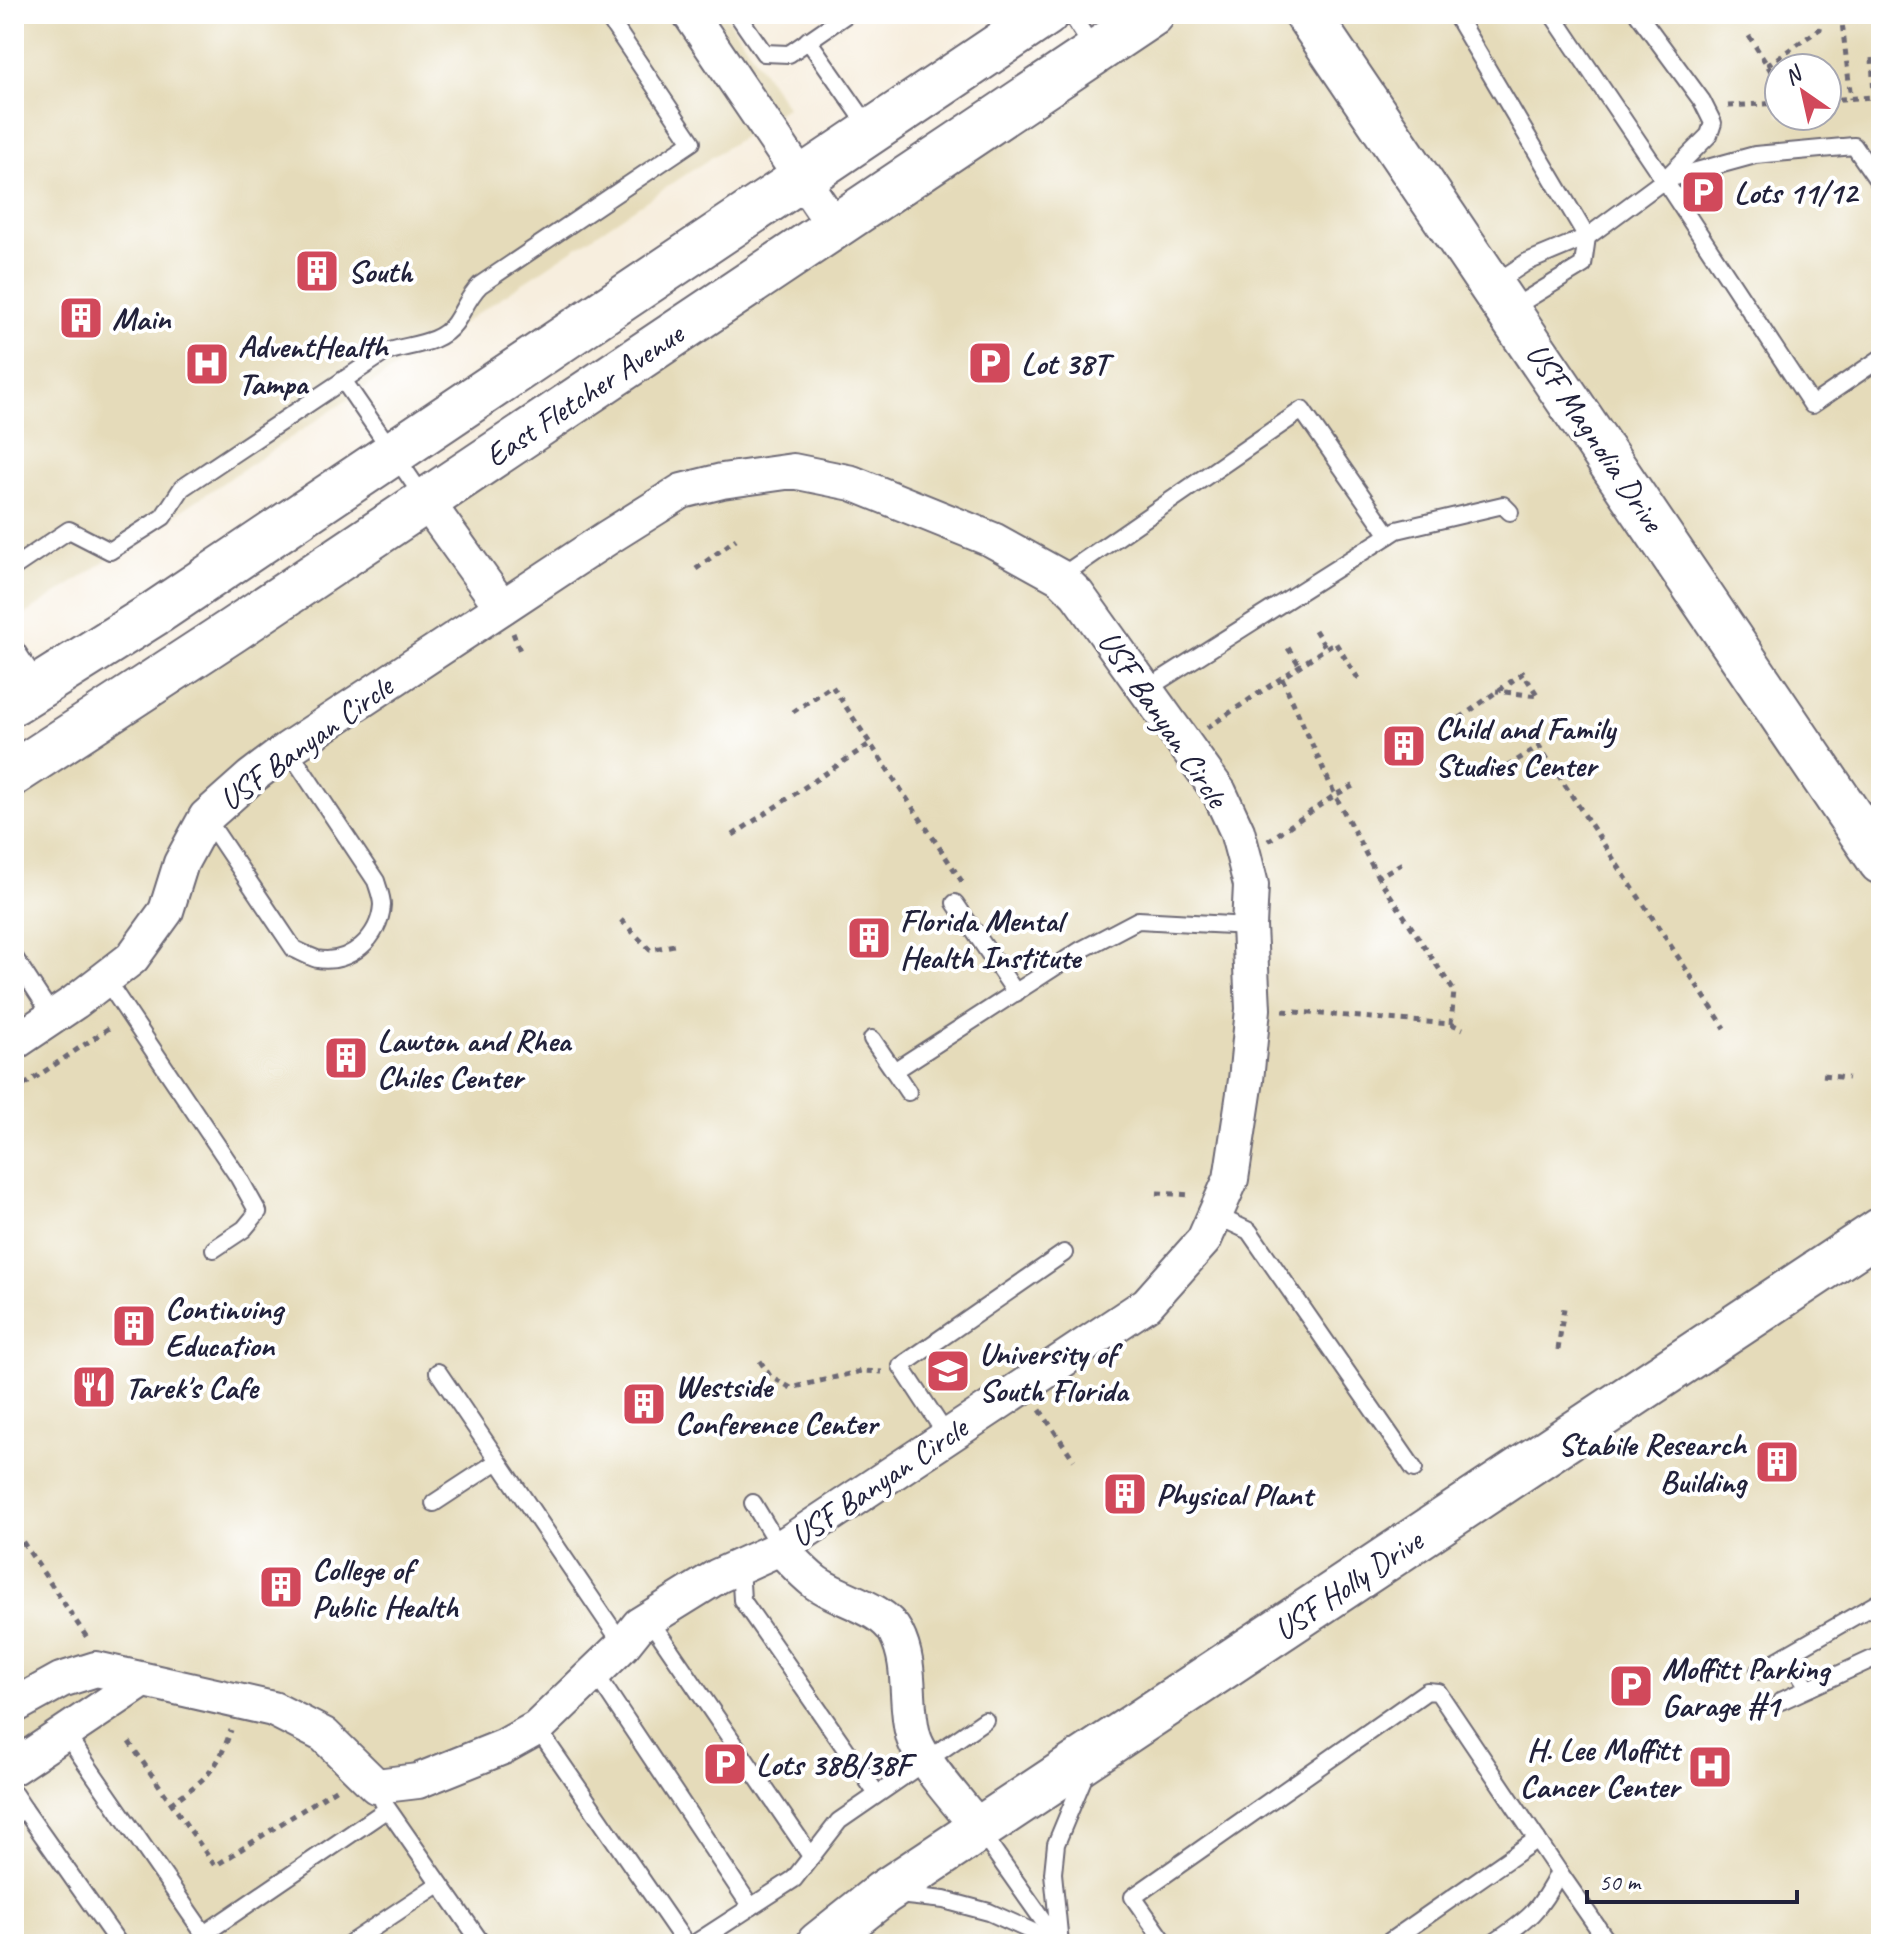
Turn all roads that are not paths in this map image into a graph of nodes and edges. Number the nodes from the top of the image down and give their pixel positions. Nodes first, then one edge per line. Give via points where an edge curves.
1 (606, 14) edge
2 (690, 14) edge
3 (737, 14) edge
4 (847, 14) edge
5 (1046, 14) edge
6 (1071, 14) edge
7 (1152, 14) edge
8 (1307, 14) edge
9 (1455, 14) edge
10 (1552, 14) edge
11 (1638, 14) edge
12 (808, 40) junction
13 (1095, 51) junction
14 (872, 131) junction
15 (802, 178) junction
16 (1664, 180) junction
17 (1881, 185) edge
18 (834, 226) junction
19 (1587, 237) junction
20 (1501, 298) junction
21 (1881, 358) edge
22 (343, 380) junction
23 (393, 453) junction
24 (426, 501) junction
25 (1510, 512) dead end
26 (1389, 535) junction
27 (14, 567) edge
28 (1060, 577) junction
29 (502, 607) junction
30 (14, 647) edge
31 (1145, 690) junction
32 (27, 694) edge
33 (288, 749) junction
34 (14, 773) edge
35 (206, 817) junction
36 (1881, 862) edge
37 (955, 903) dead end
38 (1249, 926) junction
39 (14, 957) edge
40 (106, 980) junction
41 (1016, 993) junction
42 (53, 1017) junction
43 (872, 1039) dead end
44 (14, 1043) edge
45 (894, 1071) junction
46 (908, 1092) dead end
47 (1209, 1206) junction
48 (1881, 1230) edge
49 (214, 1249) dead end
50 (1064, 1253) dead end
51 (438, 1372) dead end
52 (947, 1436) junction
53 (498, 1461) junction
54 (1414, 1469) dead end
55 (434, 1503) dead end
56 (753, 1503) dead end
57 (780, 1548) junction
58 (740, 1566) junction
59 (1881, 1601) edge
60 (649, 1619) junction
61 (623, 1645) junction
62 (1787, 1655) junction
63 (1881, 1655) edge
64 (1759, 1671) dead end
65 (595, 1673) junction
66 (142, 1681) junction
67 (1808, 1688) junction
68 (1781, 1701) dead end
69 (14, 1706) edge
70 (985, 1720) dead end
71 (537, 1728) junction
72 (65, 1733) junction
73 (1095, 1753) junction
74 (927, 1760) junction
75 (14, 1772) edge
76 (374, 1789) junction
77 (877, 1794) junction
78 (19, 1812) edge
79 (980, 1829) junction
80 (1537, 1839) junction
81 (811, 1856) junction
82 (1559, 1872) junction
83 (439, 1884) junction
84 (883, 1893) junction
85 (751, 1907) junction
86 (14, 1937) edge
87 (208, 1939) edge
88 (19, 1944) edge
89 (119, 1944) edge
90 (349, 1944) edge
91 (482, 1944) edge
92 (686, 1944) edge
93 (694, 1944) edge
94 (819, 1944) edge
95 (1060, 1944) edge
96 (1166, 1944) edge
97 (1386, 1944) edge
98 (1492, 1944) edge
99 (1609, 1944) edge

1 - 22 lane via 692,142 480,285 454,325 440,336 384,353
2 - 15 street
3 - 12 lane via 764,53 789,54
4 - 12 lane
5 - 14 main road, East Fletcher Avenue
6 - 13 lane
7 - 13 main road, East Fletcher Avenue
8 - 20 main road, USF Magnolia Drive
9 - 19 lane
10 - 16 lane
11 - 16 lane via 1713,123 1709,135
12 - 14 lane
13 - 18 main road, East Fletcher Avenue
14 - 15 main road, East Fletcher Avenue
15 - 18 street
15 - 23 main road, East Fletcher Avenue
16 - 17 lane via 1755,155 1854,146
16 - 19 lane
16 - 21 lane via 1812,405
18 - 24 main road, East Fletcher Avenue
19 - 20 lane via 1527,262
19 - 20 lane via 1583,265
20 - 36 main road, USF Magnolia Drive
22 - 23 lane
22 - 27 lane via 182,488 163,517 110,551 69,530
23 - 24 lane
23 - 32 main road, East Fletcher Avenue
24 - 29 street
24 - 34 main road, East Fletcher Avenue
25 - 26 lane via 1503,505
26 - 28 lane via 1302,410
26 - 31 lane
28 - 29 street, USF Banyan Circle via 993,540 852,483 793,471 682,491
28 - 31 street, USF Banyan Circle
29 - 33 street, USF Banyan Circle
30 - 32 lane
31 - 38 street, USF Banyan Circle via 1219,792 1237,831 1251,885
33 - 35 street, USF Banyan Circle
33 - 35 lane via 376,881 382,902 367,942 343,958 318,959 294,949
35 - 40 street, USF Banyan Circle via 181,863 166,911 132,958
37 - 41 lane
38 - 41 lane via 1138,920
38 - 47 street, USF Banyan Circle via 1253,1009 1246,1080 1231,1179
39 - 42 lane
40 - 42 street, USF Banyan Circle
40 - 49 lane via 258,1212 244,1229
41 - 45 lane
42 - 44 street, USF Banyan Circle
43 - 45 lane
45 - 46 lane
47 - 52 street, USF Banyan Circle via 1204,1240 1147,1304
47 - 54 lane via 1249,1231
48 - 73 main road, USF Holly Drive
50 - 52 lane via 901,1366
51 - 53 lane
52 - 57 street, USF Banyan Circle
53 - 55 lane
53 - 61 lane
56 - 57 lane
57 - 58 street, USF Banyan Circle
57 - 74 street, USF Banyan Circle via 816,1583 870,1610 895,1631 908,1670 913,1738
58 - 60 street, USF Banyan Circle
58 - 77 lane via 742,1600
59 - 62 lane
60 - 61 street, USF Banyan Circle
60 - 81 lane
61 - 65 street, USF Banyan Circle
62 - 64 lane
62 - 67 lane
63 - 67 lane
65 - 71 street, USF Banyan Circle
65 - 85 lane
66 - 69 street via 96,1669 55,1672
66 - 72 street
66 - 76 street via 273,1709 324,1735
67 - 68 lane
70 - 74 lane
71 - 76 street, USF Banyan Circle via 418,1781
71 - 92 lane
72 - 75 street
72 - 87 lane
73 - 79 main road, USF Holly Drive
73 - 95 lane via 1056,1844 1053,1873
74 - 77 lane
74 - 79 street, USF Banyan Circle
75 - 78 lane
76 - 83 lane
76 - 87 lane
77 - 81 lane via 839,1821
78 - 89 lane
79 - 84 main road, USF Holly Drive
79 - 95 lane
80 - 82 lane
80 - 96 lane via 1438,1692 1427,1691 1133,1897
80 - 97 lane
81 - 85 lane via 794,1879
82 - 98 lane via 1527,1921
82 - 99 lane
83 - 90 lane
83 - 91 lane
84 - 94 main road, USF Holly Drive
84 - 95 lane via 989,1912
85 - 93 lane
86 - 88 lane

